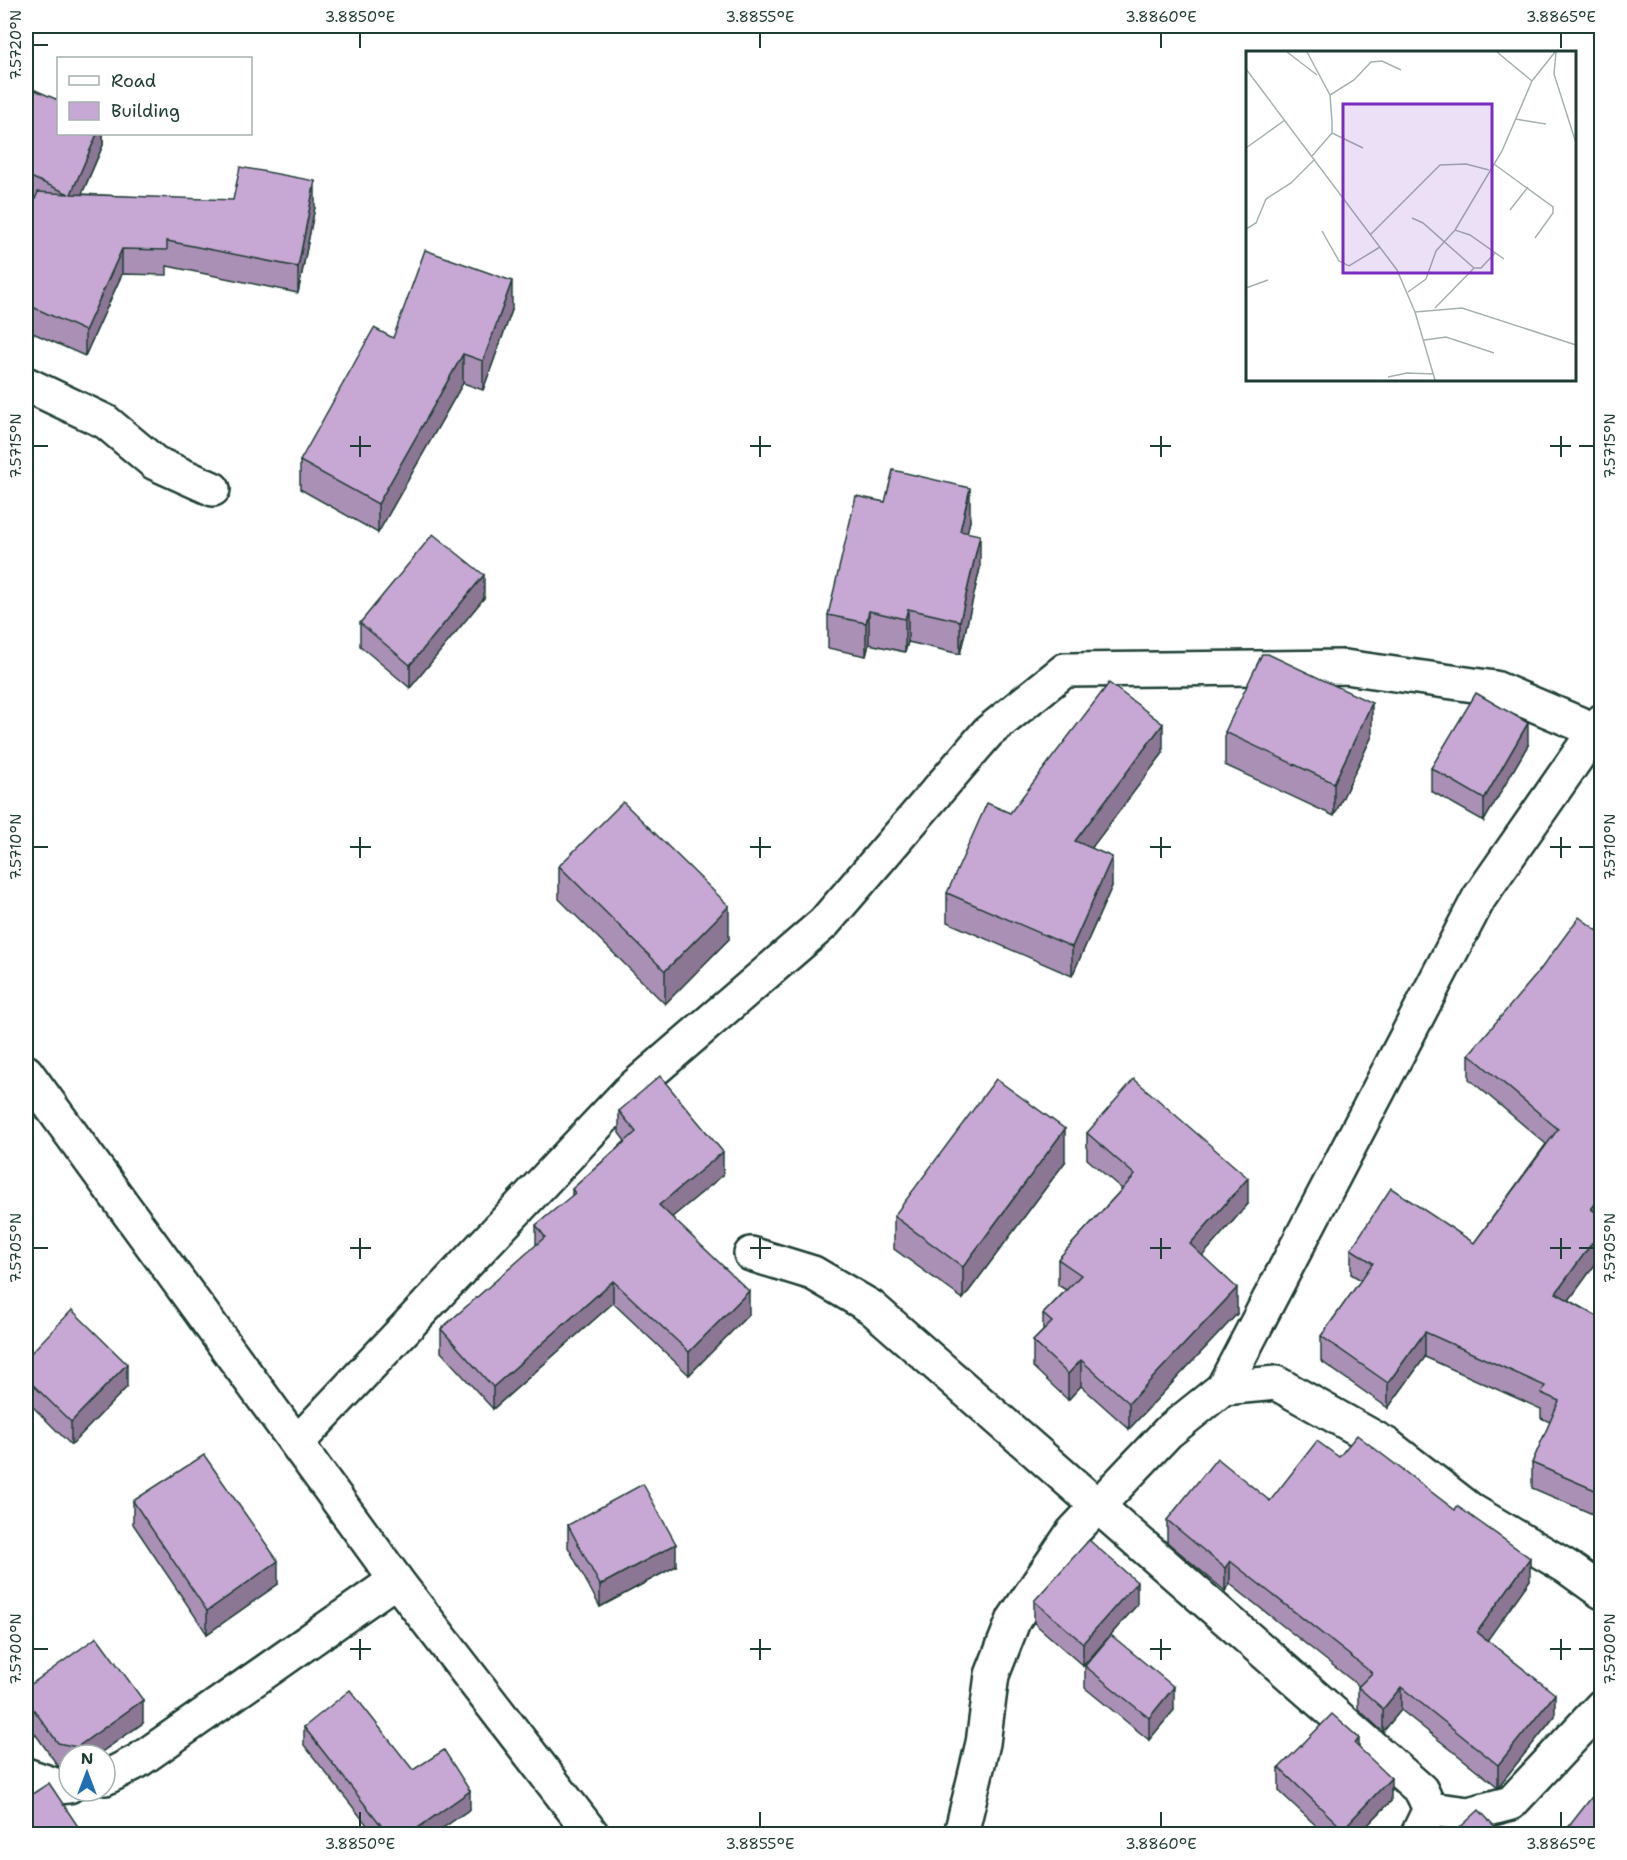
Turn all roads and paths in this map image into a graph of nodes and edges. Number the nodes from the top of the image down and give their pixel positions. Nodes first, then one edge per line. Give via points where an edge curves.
1 (26, 384) edge
2 (213, 489) dead end
3 (1598, 726) edge
4 (26, 1072) edge
5 (751, 1254) dead end
6 (1223, 1388) junction
7 (297, 1443) junction
8 (1096, 1507) junction
9 (396, 1580) junction
10 (1602, 1592) edge
11 (1602, 1706) edge
12 (117, 1772) edge
13 (26, 1775) edge
14 (57, 1786) edge
15 (1424, 1822) edge
16 (592, 1834) edge
17 (961, 1834) edge

1 - 2 street via 106,422 155,463
3 - 6 street via 1479,898
3 - 7 street via 1495,688 1345,668 1065,670 988,732 824,923 627,1092
4 - 7 street
5 - 8 street via 813,1273 871,1307
6 - 8 street via 1168,1432
6 - 10 street via 1276,1383 1387,1444 1472,1511
7 - 9 street
8 - 15 street via 1421,1790
8 - 17 street via 1072,1532 1014,1619 993,1675 983,1743
9 - 12 street
9 - 16 street
11 - 15 street via 1511,1803
13 - 14 street

